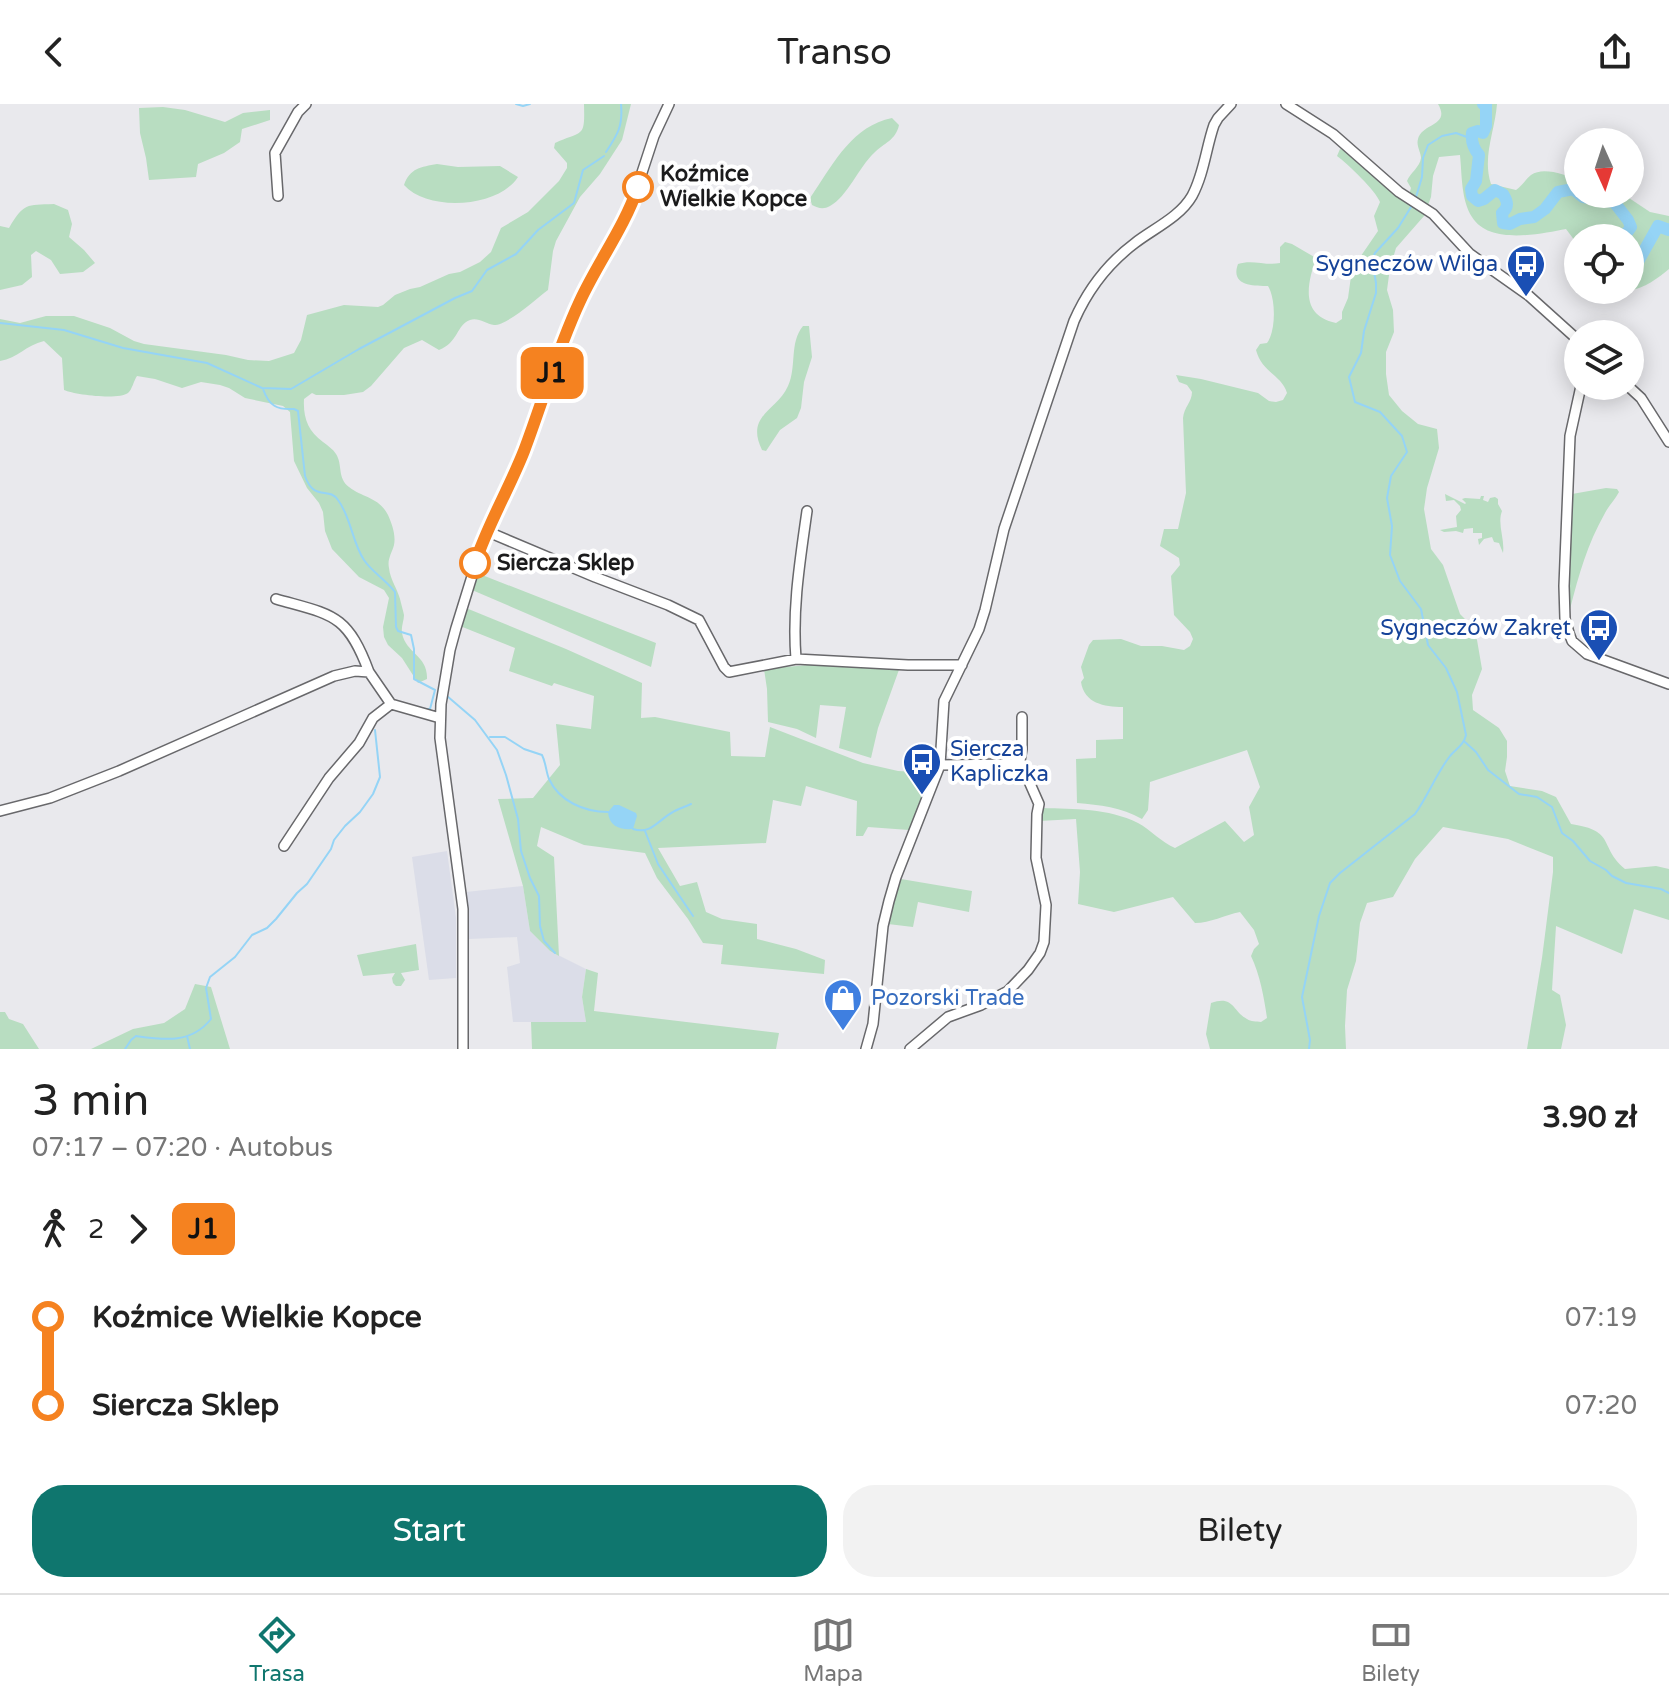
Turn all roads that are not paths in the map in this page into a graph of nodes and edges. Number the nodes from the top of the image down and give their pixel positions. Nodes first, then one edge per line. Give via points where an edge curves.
1 (306, 104) edge
2 (669, 104) edge
3 (1231, 104) edge
4 (1286, 104) edge
5 (278, 196) dead end
6 (1564, 327) edge
7 (1578, 400) edge
8 (1642, 400) edge
9 (1669, 442) edge
10 (807, 511) dead end
11 (486, 531) junction
12 (276, 599) dead end
13 (796, 659) junction
14 (962, 665) junction
15 (369, 672) junction
16 (1669, 684) edge
17 (391, 704) junction
18 (1022, 717) dead end
19 (440, 718) junction
20 (1020, 761) junction
21 (940, 765) junction
22 (0, 811) edge
23 (284, 846) dead end
24 (463, 1049) edge
25 (866, 1049) edge
26 (910, 1049) edge

1 - 5 street via 275,153
2 - 11 street via 631,206 579,302 523,455
3 - 14 street via 1214,125 1200,177 1186,204 1108,266 1083,301 1004,529 979,629
4 - 6 street via 1333,134 1399,192 1433,214 1470,254
7 - 16 street via 1570,436 1564,586 1569,633 1587,654
8 - 9 street
10 - 13 street via 794,615
11 - 13 street via 699,620 729,672
11 - 19 street via 456,628
12 - 15 street via 339,620 360,648
13 - 14 street
14 - 21 street via 944,701
15 - 17 street
15 - 22 street via 334,676 119,771
17 - 19 street
17 - 23 street via 373,718
18 - 20 street
19 - 24 street via 463,909
20 - 21 street
20 - 26 street via 1039,804 1036,858 1046,905 1043,945 1008,991 948,1017
21 - 25 street via 889,901

